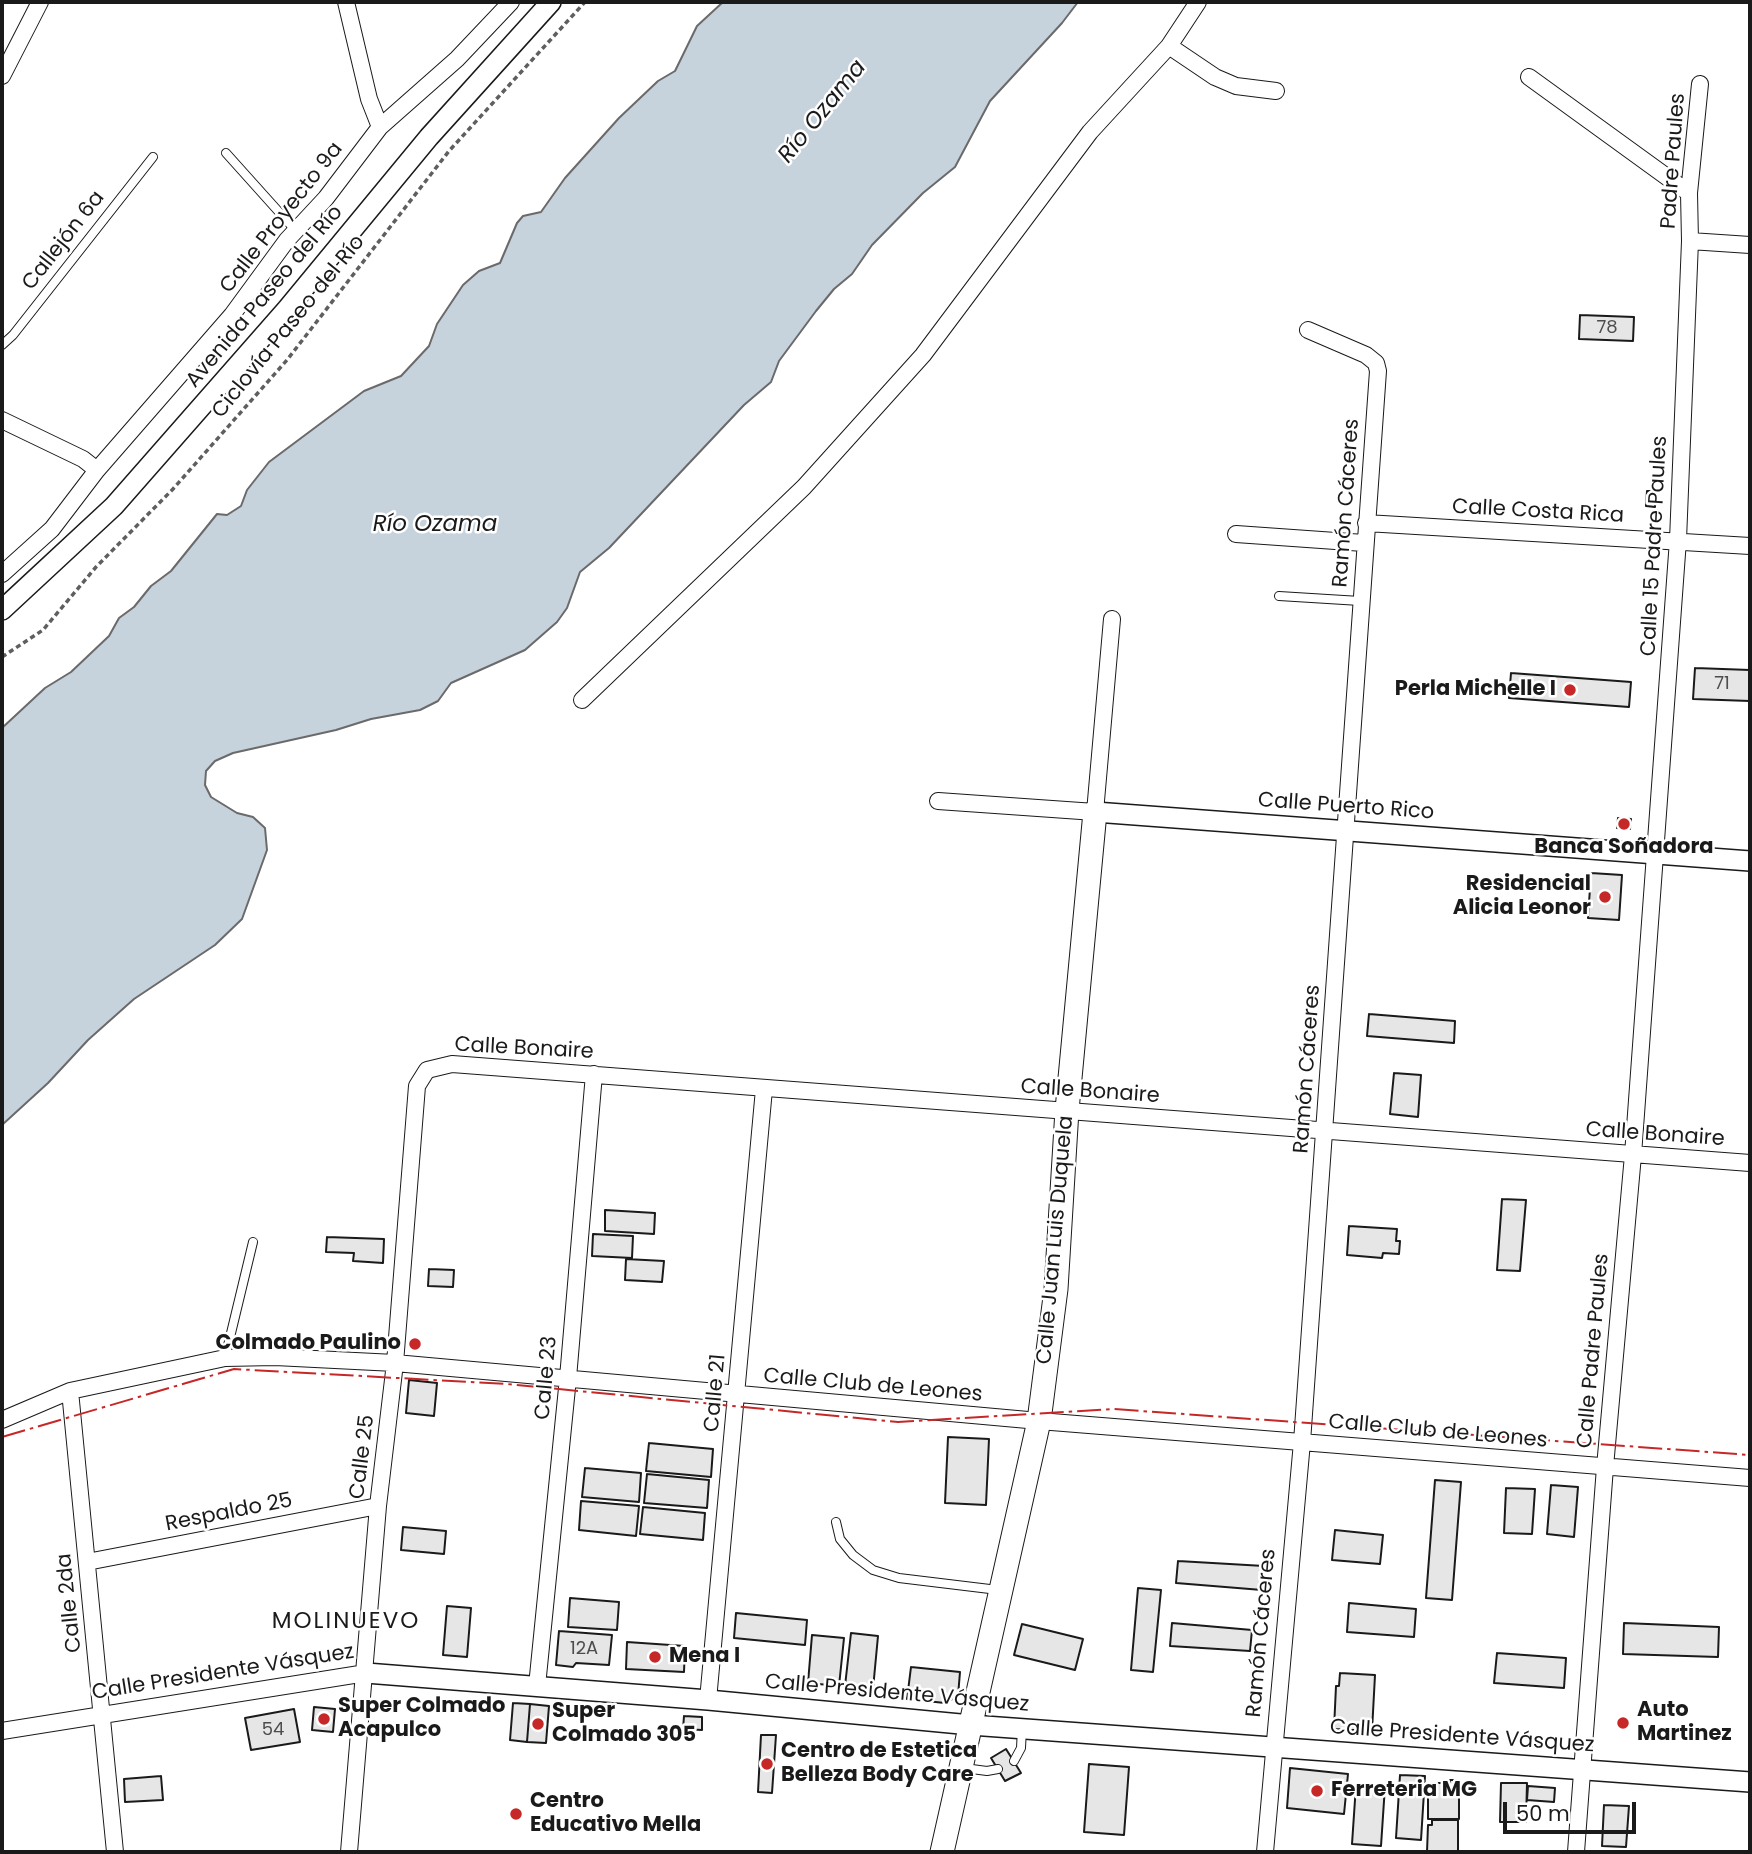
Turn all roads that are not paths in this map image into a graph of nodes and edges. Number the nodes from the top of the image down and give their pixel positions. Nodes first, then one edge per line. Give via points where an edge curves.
1 (40, 2) edge
2 (345, 2) edge
3 (511, 2) edge
4 (551, 2) edge
5 (1198, 2) edge
6 (1169, 46) junction
7 (2, 76) edge
8 (1529, 77) dead end
9 (1700, 84) dead end
10 (1276, 90) dead end
11 (380, 127) junction
12 (226, 153) dead end
13 (153, 158) dead end
14 (1689, 193) junction
15 (296, 231) junction
16 (1690, 241) junction
17 (1750, 245) edge
18 (1308, 330) dead end
19 (2, 345) edge
20 (2, 419) edge
21 (97, 470) junction
22 (1366, 523) junction
23 (1236, 534) dead end
24 (1678, 540) junction
25 (1364, 543) junction
26 (1750, 546) edge
27 (2, 574) edge
28 (1279, 596) dead end
29 (1360, 601) junction
30 (2, 610) edge
31 (1112, 619) dead end
32 (582, 700) dead end
33 (938, 801) dead end
34 (1095, 812) junction
35 (1344, 830) junction
36 (1655, 853) junction
37 (1750, 861) edge
38 (427, 1070) joint
39 (594, 1074) junction
40 (764, 1089) junction
41 (1067, 1110) junction
42 (1325, 1132) junction
43 (1633, 1155) junction
44 (1750, 1163) edge
45 (253, 1242) dead end
46 (225, 1358) junction
47 (395, 1363) junction
48 (568, 1378) junction
49 (70, 1391) junction
50 (737, 1395) junction
51 (2, 1420) edge
52 (1039, 1421) junction
53 (1302, 1442) junction
54 (1605, 1467) junction
55 (1750, 1478) edge
56 (378, 1506) junction
57 (836, 1522) dead end
58 (87, 1562) junction
59 (1001, 1590) junction
60 (366, 1673) junction
61 (537, 1686) junction
62 (708, 1700) junction
63 (102, 1716) junction
64 (971, 1725) junction
65 (1022, 1728) junction
66 (2, 1731) edge
67 (1273, 1746) junction
68 (1014, 1761) dead end
69 (961, 1768) junction
70 (1583, 1768) junction
71 (998, 1769) dead end
72 (1750, 1782) edge
73 (116, 1852) edge
74 (349, 1852) edge
75 (942, 1852) edge
76 (1265, 1852) edge
77 (1576, 1852) edge

1 - 7 street
2 - 11 street
3 - 11 street, Calle Proyecto 9a via 449,67
4 - 30 street, Avenida Paseo del Río via 429,137 287,309 114,506
5 - 6 street
6 - 10 street via 1236,86
6 - 32 street via 1090,132 923,355 804,487
8 - 14 street
9 - 14 street, Padre Paules
11 - 15 street, Calle Proyecto 9a
12 - 15 lane
13 - 19 lane, Callejón 6a
14 - 16 street, Padre Paules
15 - 21 street, Calle Proyecto 9a via 232,315
16 - 17 street
16 - 24 street, Calle 15 Padre Paules
18 - 22 street, Ramón Cáceres via 1376,363
20 - 21 street
21 - 27 street, Calle Proyecto 9a via 52,529
22 - 24 street, Calle Costa Rica
22 - 25 street, Ramón Cáceres
23 - 25 street
24 - 26 street, Calle Costa Rica
24 - 36 street, Calle 15 Padre Paules
25 - 29 street, Ramón Cáceres
28 - 29 lane
29 - 35 street, Ramón Cáceres
31 - 34 street, Calle Juan Luis Duquela
33 - 34 street, Calle Puerto Rico
34 - 35 street, Calle Puerto Rico
34 - 41 main road, Calle Juan Luis Duquela
35 - 36 street, Calle Puerto Rico
35 - 42 street, Ramón Cáceres
36 - 37 street, Calle Puerto Rico
36 - 43 street, Calle Padre Paules
38 - 39 street, Calle Bonaire via 452,1064
38 - 47 street, Calle 25 via 416,1086
39 - 40 street, Calle Bonaire
39 - 48 street, Calle 23
40 - 41 street, Calle Bonaire
40 - 50 street, Calle 21
41 - 42 street, Calle Bonaire
41 - 52 main road, Calle Juan Luis Duquela via 1056,1289
42 - 43 street, Calle Bonaire
42 - 53 street, Ramón Cáceres
43 - 44 street, Calle Bonaire
43 - 54 street, Calle Padre Paules
45 - 46 lane
46 - 47 street, Calle Club de Leones
46 - 49 street, Calle Club de Leones
47 - 48 street, Calle Club de Leones
47 - 56 street, Calle 25
48 - 50 street, Calle Club de Leones
48 - 61 street, Calle 23
49 - 51 street, Calle Club de Leones
49 - 58 street, Calle 2da
50 - 52 street, Calle Club de Leones
50 - 62 street, Calle 21
52 - 53 street, Calle Club de Leones
52 - 59 main road, Calle Juan Luis Duquela
53 - 54 street, Calle Club de Leones
53 - 67 street, Ramón Cáceres
54 - 55 street, Calle Club de Leones
54 - 70 street, Calle Padre Paules
56 - 58 street, Respaldo 25
56 - 60 street, Calle 25
57 - 59 lane via 853,1555 873,1570 899,1578
58 - 63 street, Calle 2da
59 - 64 main road, Calle Juan Luis Duquela
60 - 61 street, Calle Presidente Vásquez
60 - 63 street, Calle Presidente Vásquez
60 - 74 street, Calle 25
61 - 62 street, Calle Presidente Vásquez
62 - 64 street, Calle Presidente Vásquez
63 - 66 street, Calle Presidente Vásquez
63 - 73 street, Calle 2da
64 - 65 street, Calle Presidente Vásquez
64 - 69 main road, Calle Juan Luis Duquela
65 - 67 street, Calle Presidente Vásquez
65 - 68 lane via 1021,1748
67 - 70 street, Calle Presidente Vásquez
67 - 76 street, Ramón Cáceres
69 - 71 lane
69 - 75 main road, Calle Juan Luis Duquela
70 - 72 street, Calle Presidente Vásquez
70 - 77 street, Calle Padre Paules

